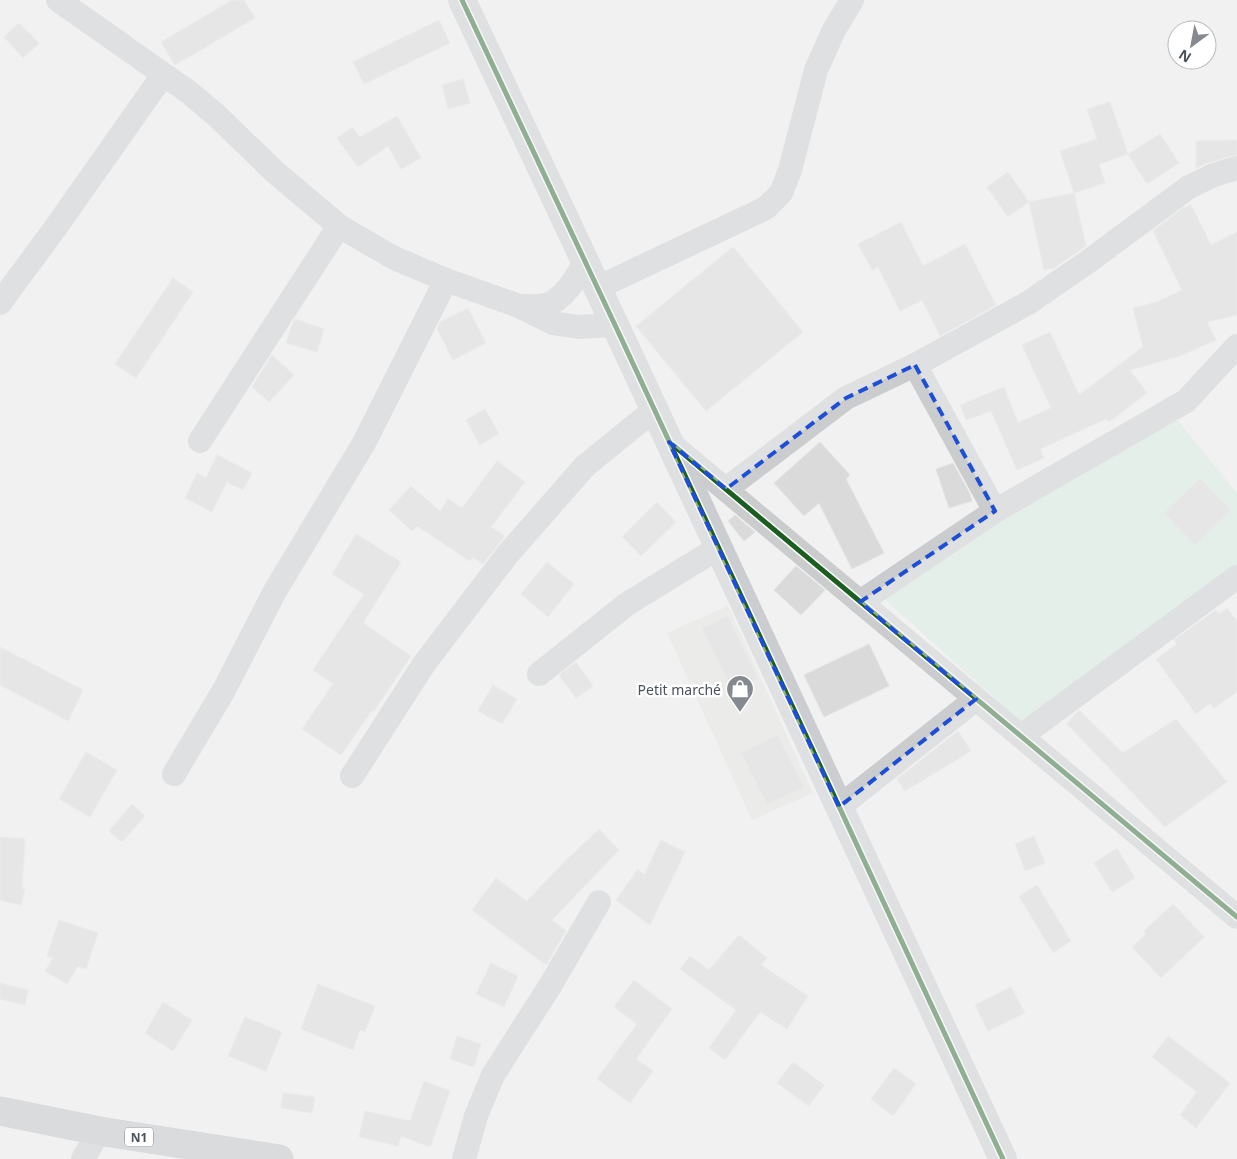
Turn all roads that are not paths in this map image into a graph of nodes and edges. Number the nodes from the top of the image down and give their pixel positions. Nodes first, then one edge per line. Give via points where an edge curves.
1 (462, 0) edge
2 (852, 0) edge
3 (63, 1) edge
4 (163, 75) junction
5 (1237, 168) edge
6 (339, 226) junction
7 (585, 262) junction
8 (446, 280) junction
9 (597, 288) junction
10 (0, 303) edge
11 (519, 306) junction
12 (615, 325) junction
13 (1237, 346) edge
14 (915, 365) junction
15 (654, 410) junction
16 (200, 441) dead end
17 (669, 442) junction
18 (726, 489) junction
19 (995, 511) junction
20 (718, 548) junction
21 (1237, 577) edge
22 (860, 602) junction
23 (538, 674) dead end
24 (976, 698) junction
25 (1021, 736) junction
26 (174, 774) dead end
27 (352, 776) dead end
28 (839, 807) junction
29 (599, 902) dead end
30 (1237, 917) edge
31 (0, 1111) edge
32 (99, 1130) junction
33 (83, 1159) edge
34 (279, 1159) edge
35 (464, 1159) edge
36 (1003, 1159) edge

1 - 7 street
2 - 9 street via 816,70 782,193 766,208
3 - 4 street
4 - 6 street via 216,115 275,172
4 - 10 street
5 - 14 street via 1189,187 1028,303
6 - 8 street via 394,258
6 - 16 street
7 - 9 street
7 - 11 street via 561,296 547,305
8 - 11 street
8 - 26 street via 364,443 275,591 224,690
9 - 12 street
11 - 12 street via 553,323 578,327
12 - 15 street
13 - 19 street via 1186,401
14 - 18 street via 846,398
14 - 19 street
15 - 17 street
15 - 27 street via 585,466 507,555 424,664
17 - 18 street
17 - 20 street
18 - 22 street
19 - 22 street
20 - 23 street via 627,604
20 - 28 street
21 - 25 street
22 - 24 street
24 - 25 street
24 - 28 street
25 - 30 street
28 - 36 street
29 - 35 street via 493,1075 476,1116
31 - 32 highway, N1
32 - 33 street
32 - 34 highway, N1

